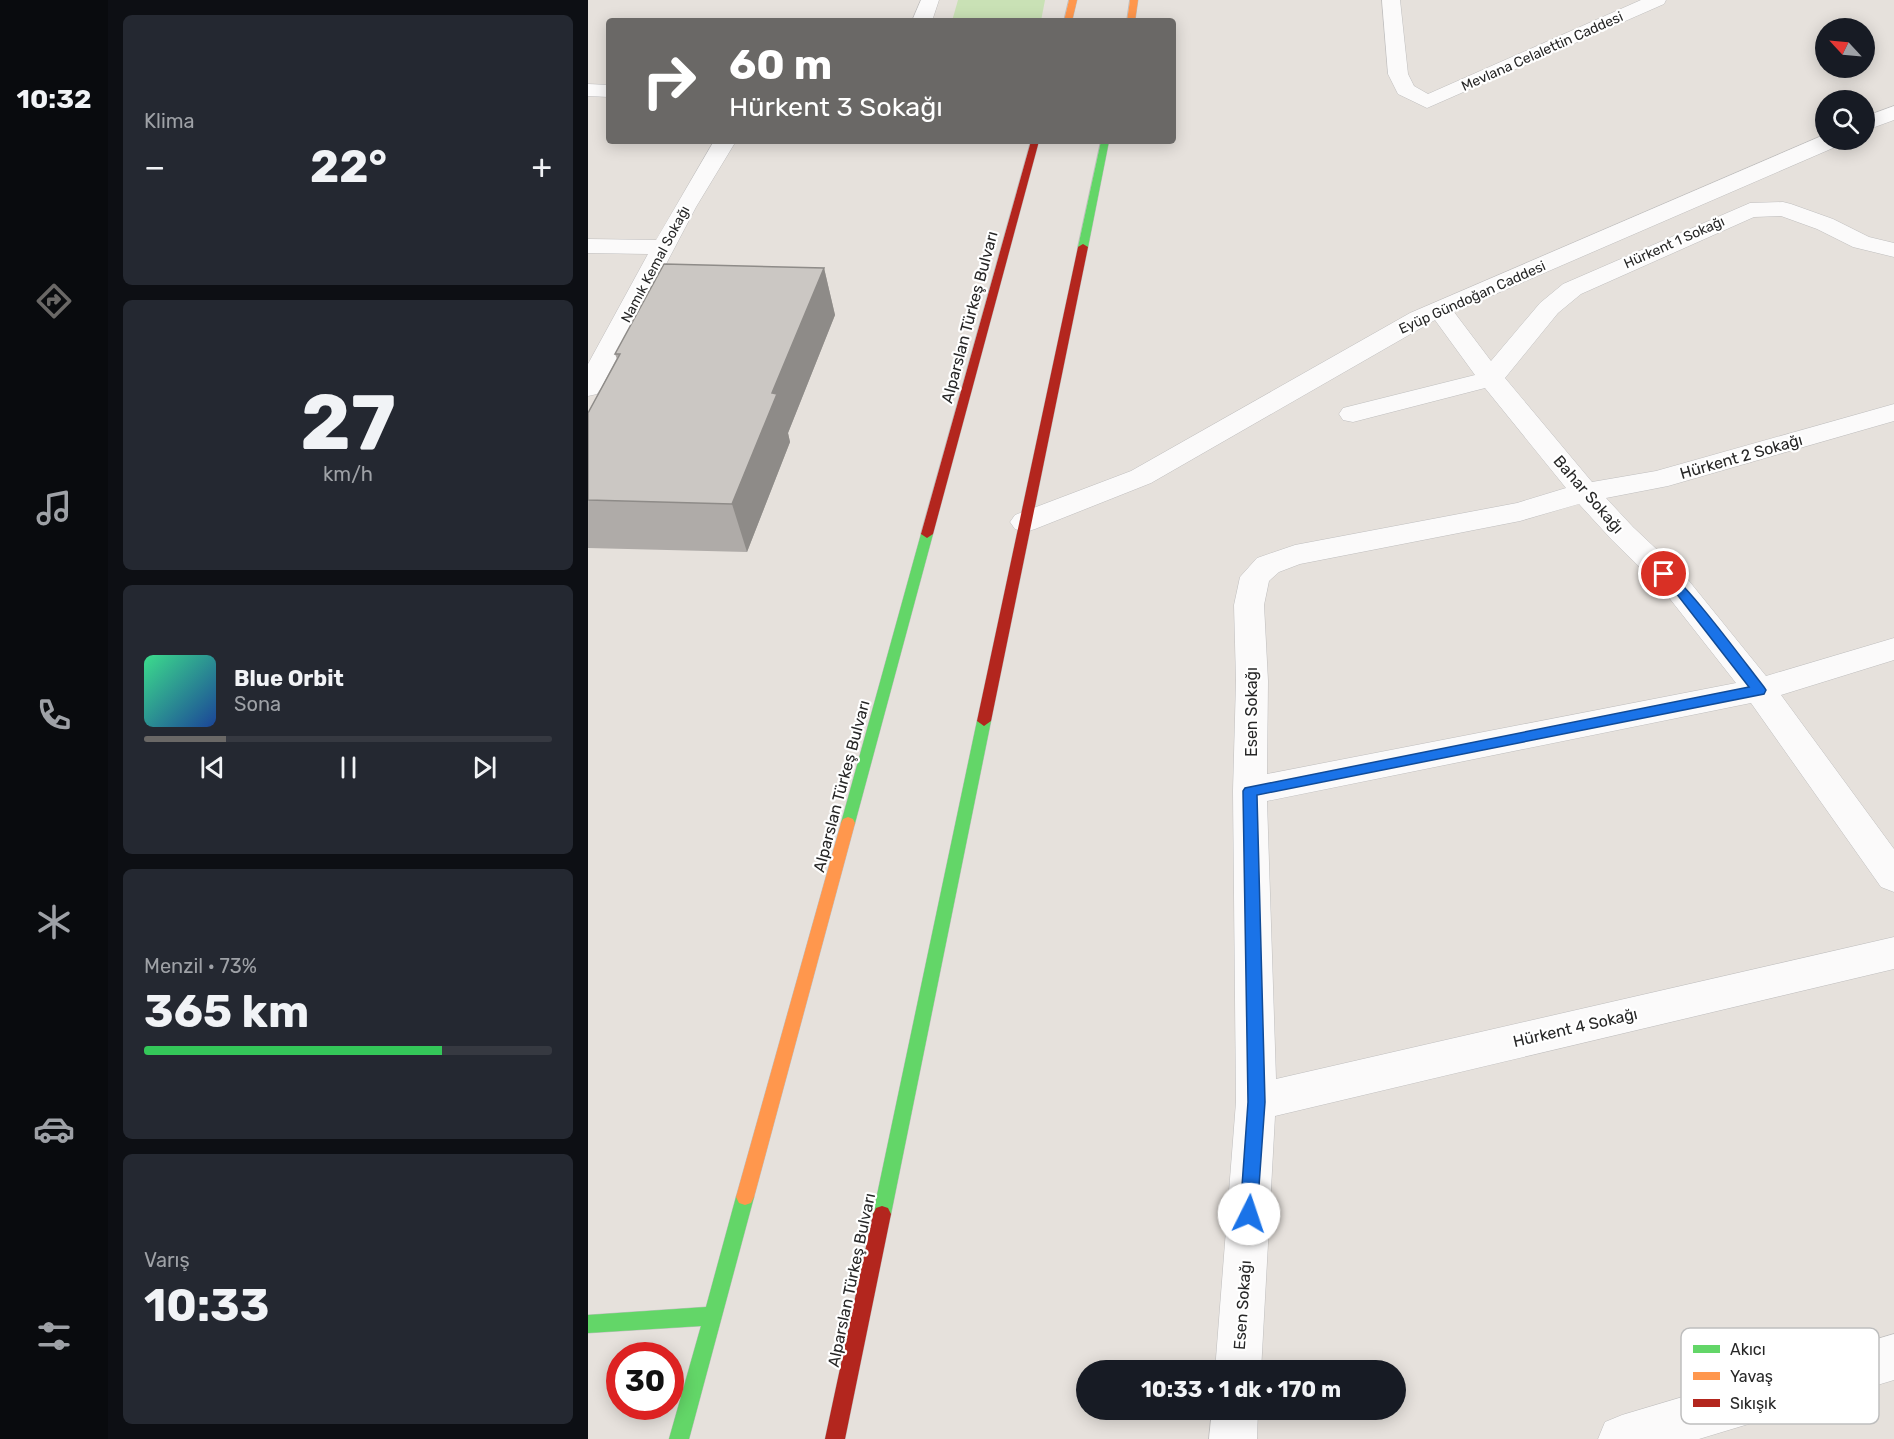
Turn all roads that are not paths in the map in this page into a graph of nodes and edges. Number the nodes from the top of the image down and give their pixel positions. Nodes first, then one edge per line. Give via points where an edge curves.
1 (930, 0) edge
2 (1073, 0) edge
3 (1134, 0) edge
4 (1390, 0) edge
5 (1657, 0) edge
6 (923, 18) edge
7 (1069, 18) edge
8 (1131, 18) edge
9 (588, 90) edge
10 (606, 91) edge
11 (1894, 112) edge
12 (1875, 120) edge
13 (723, 144) edge
14 (1034, 144) edge
15 (1104, 144) edge
16 (1815, 147) edge
17 (588, 246) edge
18 (663, 248) junction
19 (1894, 250) edge
20 (1439, 309) junction
21 (1490, 379) junction
22 (588, 388) edge
23 (1894, 412) edge
24 (1353, 414) dead end
25 (1586, 492) junction
26 (1025, 522) junction
27 (1894, 649) edge
28 (1759, 690) junction
29 (1250, 791) junction
30 (1894, 877) edge
31 (1894, 953) edge
32 (1256, 1102) junction
33 (712, 1316) junction
34 (588, 1324) edge
35 (1894, 1357) edge
36 (1239, 1360) edge
37 (1879, 1362) edge
38 (1234, 1420) edge
39 (1681, 1421) edge
40 (679, 1439) edge
41 (835, 1439) edge
42 (1233, 1439) edge
43 (1622, 1439) edge

1 - 6 street
2 - 7 main road
3 - 8 main road
4 - 5 street, Mevlana Celalettin Caddesi via 1398,74 1405,90 1427,102
9 - 10 street
11 - 12 street
13 - 18 street, Namık Kemal Sokağı
14 - 33 main road, Alparslan Türkeş Bulvarı
15 - 26 main road, Alparslan Türkeş Bulvarı
16 - 20 street, Eyüp Gündoğan Caddesi
17 - 18 street
18 - 22 street, Namık Kemal Sokağı
19 - 21 street, Hürkent 1 Sokağı via 1861,242 1783,209 1750,210 1572,288 1549,308
20 - 21 street, Bahar Sokağı
20 - 26 street, Eyüp Gündoğan Caddesi via 1141,477
21 - 24 street
21 - 25 street, Bahar Sokağı
23 - 25 street, Hürkent 2 Sokağı via 1658,480
25 - 28 street, Bahar Sokağı via 1680,590
25 - 29 street, Esen Sokağı via 1520,512 1295,555 1268,565 1255,577 1249,604
26 - 41 main road, Alparslan Türkeş Bulvarı
27 - 28 street
28 - 29 street
28 - 30 street, Bahar Sokağı
29 - 32 street, Esen Sokağı
31 - 32 street, Hürkent 4 Sokağı
32 - 36 street, Esen Sokağı
33 - 34 main road
33 - 40 main road, Alparslan Türkeş Bulvarı
35 - 37 street
38 - 42 street
39 - 43 street

